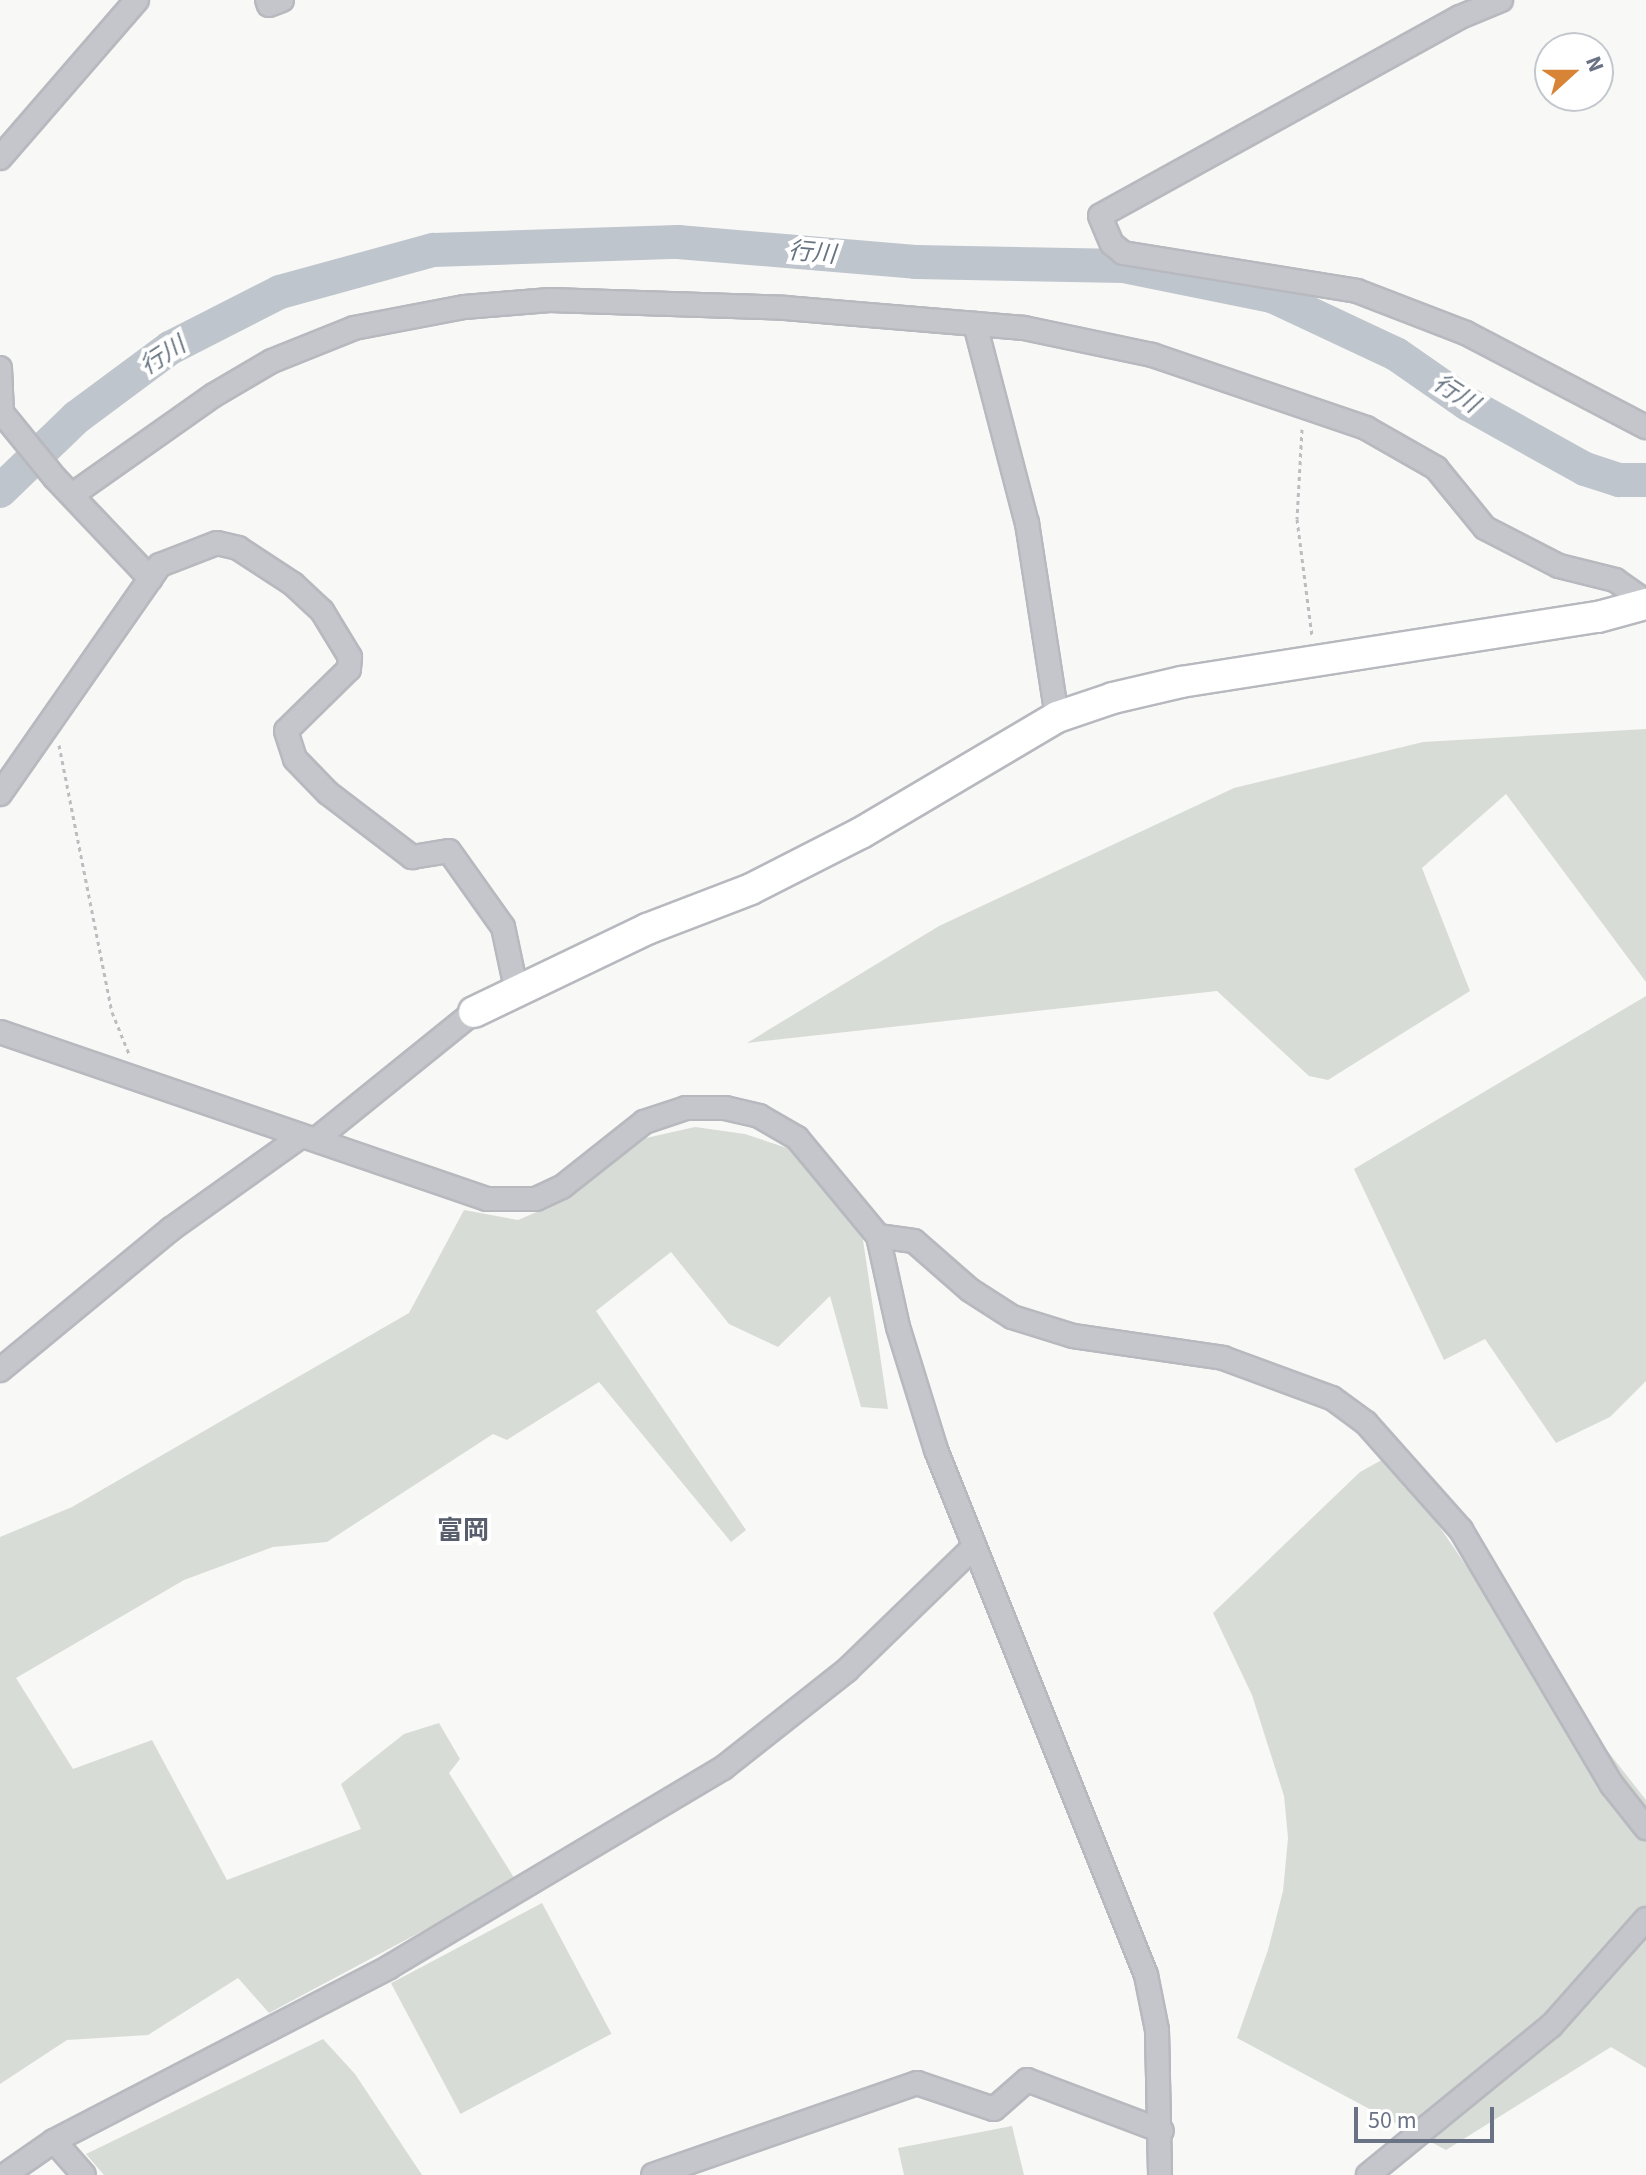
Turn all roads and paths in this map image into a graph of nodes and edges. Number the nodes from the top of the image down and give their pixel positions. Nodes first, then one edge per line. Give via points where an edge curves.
1 (137, 0) edge
2 (267, 0) edge
3 (282, 0) edge
4 (1501, 0) edge
5 (1457, 8) edge
6 (0, 158) edge
7 (975, 324) junction
8 (0, 368) edge
9 (1303, 407) junction
10 (4, 416) edge
11 (1646, 427) edge
12 (72, 495) junction
13 (151, 579) junction
14 (1646, 603) edge
15 (1314, 660) junction
16 (1057, 717) junction
17 (53, 718) junction
18 (0, 794) edge
19 (516, 988) junction
20 (474, 1012) joint
21 (0, 1032) edge
22 (137, 1080) junction
23 (310, 1137) junction
24 (878, 1236) junction
25 (0, 1370) edge
26 (974, 1547) junction
27 (1646, 1828) edge
28 (1646, 1919) edge
29 (1162, 2131) junction
30 (54, 2141) junction
31 (5, 2175) edge
32 (84, 2175) edge
33 (653, 2175) edge
34 (1160, 2175) edge
35 (1368, 2175) edge

1 - 6 street
2 - 3 street via 269,5
4 - 5 street
5 - 11 street via 1100,216 1112,244 1123,253 1357,291 1466,333
7 - 9 street via 1024,328 1152,355
7 - 12 street via 785,308 566,300 464,307 354,328 272,361 214,395
7 - 16 street via 1027,523
8 - 10 street
9 - 14 street via 1366,428 1436,468 1485,528 1559,566 1615,580
9 - 15 path via 1297,519
10 - 12 street
12 - 13 street
13 - 17 street
13 - 19 street via 160,565 217,543 263,562 322,611 340,635 349,669 286,731 295,759 328,793 412,857 449,851 503,927
14 - 15 street via 1598,617
15 - 16 street via 1181,682
16 - 19 street via 861,833 765,882
17 - 18 street
17 - 22 path via 112,1012
19 - 20 street
20 - 23 street
21 - 22 street
22 - 23 street
23 - 24 street via 458,1190 520,1200 562,1187 644,1122 666,1112 725,1108 759,1116 797,1138
23 - 25 street via 171,1229
24 - 26 street via 898,1327
24 - 27 street via 914,1241 970,1290 1012,1317 1073,1336 1223,1358 1320,1393 1366,1423 1461,1530 1612,1785
26 - 29 street via 1146,1975 1157,2030
26 - 30 street via 847,1670 723,1768 389,1967
28 - 35 street via 1551,2026
29 - 33 street via 1027,2080 994,2109 917,2083
29 - 34 street
30 - 31 street
30 - 32 street

